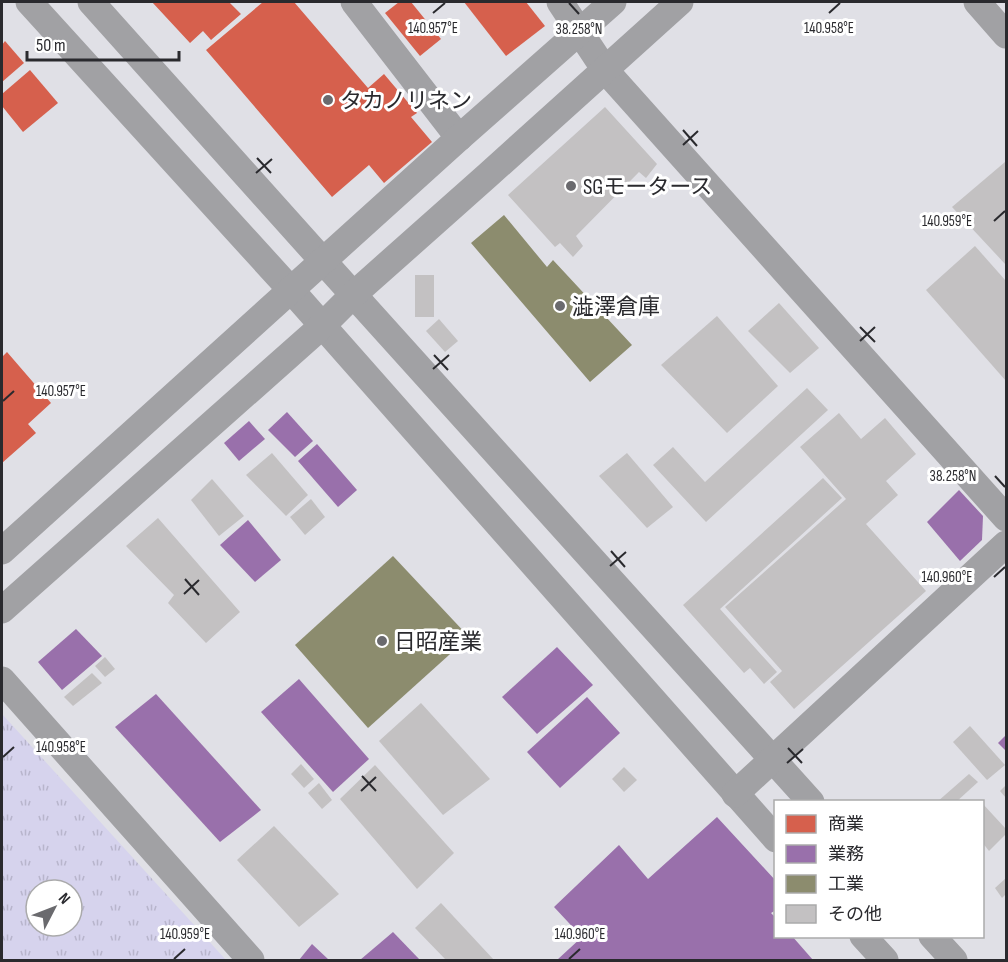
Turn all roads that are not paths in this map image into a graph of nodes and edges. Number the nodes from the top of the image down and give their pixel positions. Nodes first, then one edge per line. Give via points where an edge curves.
1 (29, 2) edge
2 (91, 2) edge
3 (354, 2) edge
4 (560, 2) edge
5 (613, 2) edge
6 (680, 2) edge
7 (977, 2) edge
8 (580, 32) junction
9 (1006, 35) edge
10 (605, 70) junction
11 (459, 138) junction
12 (323, 261) junction
13 (291, 290) junction
14 (353, 295) junction
15 (322, 326) junction
16 (1006, 518) edge
17 (1006, 544) edge
18 (2, 551) edge
19 (2, 610) edge
20 (2, 680) edge
21 (773, 759) junction
22 (735, 794) junction
23 (810, 800) edge
24 (774, 837) edge
25 (865, 938) edge
26 (935, 938) edge
27 (251, 960) edge
28 (885, 960) edge
29 (954, 960) edge

1 - 13 street
2 - 12 street
3 - 11 street
4 - 8 street
5 - 8 street
6 - 10 street
7 - 9 street
8 - 10 street
8 - 11 street
10 - 14 street
10 - 16 street
11 - 12 street
12 - 13 street
12 - 14 street
13 - 15 street
13 - 18 street
14 - 15 street
14 - 21 street
15 - 19 street
15 - 22 street
17 - 21 street
20 - 27 street
21 - 22 street
21 - 23 street
22 - 24 street
25 - 28 street
26 - 29 street

